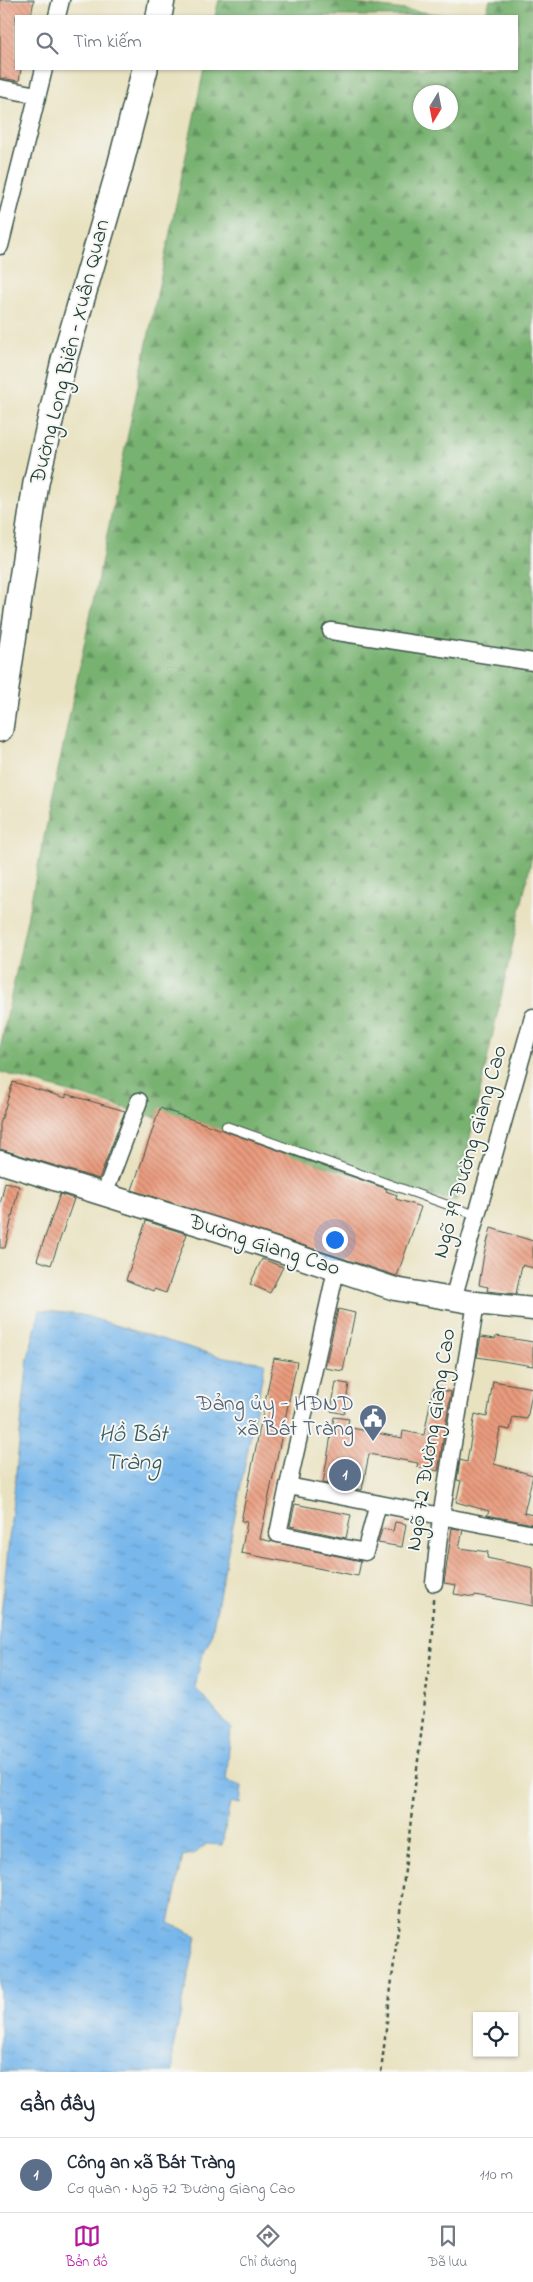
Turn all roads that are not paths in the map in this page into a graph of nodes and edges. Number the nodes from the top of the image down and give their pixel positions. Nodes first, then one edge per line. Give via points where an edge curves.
1 (61, 0) edge
2 (162, 0) edge
3 (57, 15) edge
4 (158, 15) edge
5 (44, 70) edge
6 (145, 70) edge
7 (0, 88) edge
8 (37, 95) junction
9 (0, 246) edge
10 (22, 579) junction
11 (0, 604) edge
12 (331, 631) dead end
13 (533, 662) edge
14 (0, 729) edge
15 (533, 1017) edge
16 (140, 1101) dead end
17 (226, 1126) dead end
18 (0, 1162) edge
19 (104, 1195) junction
20 (476, 1215) junction
21 (336, 1270) junction
22 (453, 1299) junction
23 (476, 1303) junction
24 (533, 1309) edge
25 (288, 1486) junction
26 (378, 1504) junction
27 (441, 1517) junction
28 (533, 1534) edge
29 (434, 1583) road end

1 - 3 street
2 - 4 main road
5 - 8 street
6 - 10 main road, Đường Long Biên – Xuân Quan via 64,360 36,483
7 - 8 street
8 - 9 street
10 - 11 main road
10 - 14 main road, Đường Long Biên – Xuân Quan
12 - 13 street
15 - 20 street, Ngõ 79 Đường Giang Cao
16 - 19 street
17 - 20 lane
18 - 19 street, Đường Giang Cao
19 - 21 street, Đường Giang Cao
20 - 22 street, Ngõ 79 Đường Giang Cao
21 - 22 street, Đường Giang Cao via 395,1289
21 - 25 street
22 - 23 street, Đường Giang Cao
23 - 24 street, Đường Giang Cao
23 - 27 street, Ngõ 72 Đường Giang Cao
25 - 26 street
25 - 26 street via 278,1534 365,1552
26 - 27 street
27 - 28 street
27 - 29 street, Ngõ 72 Đường Giang Cao

